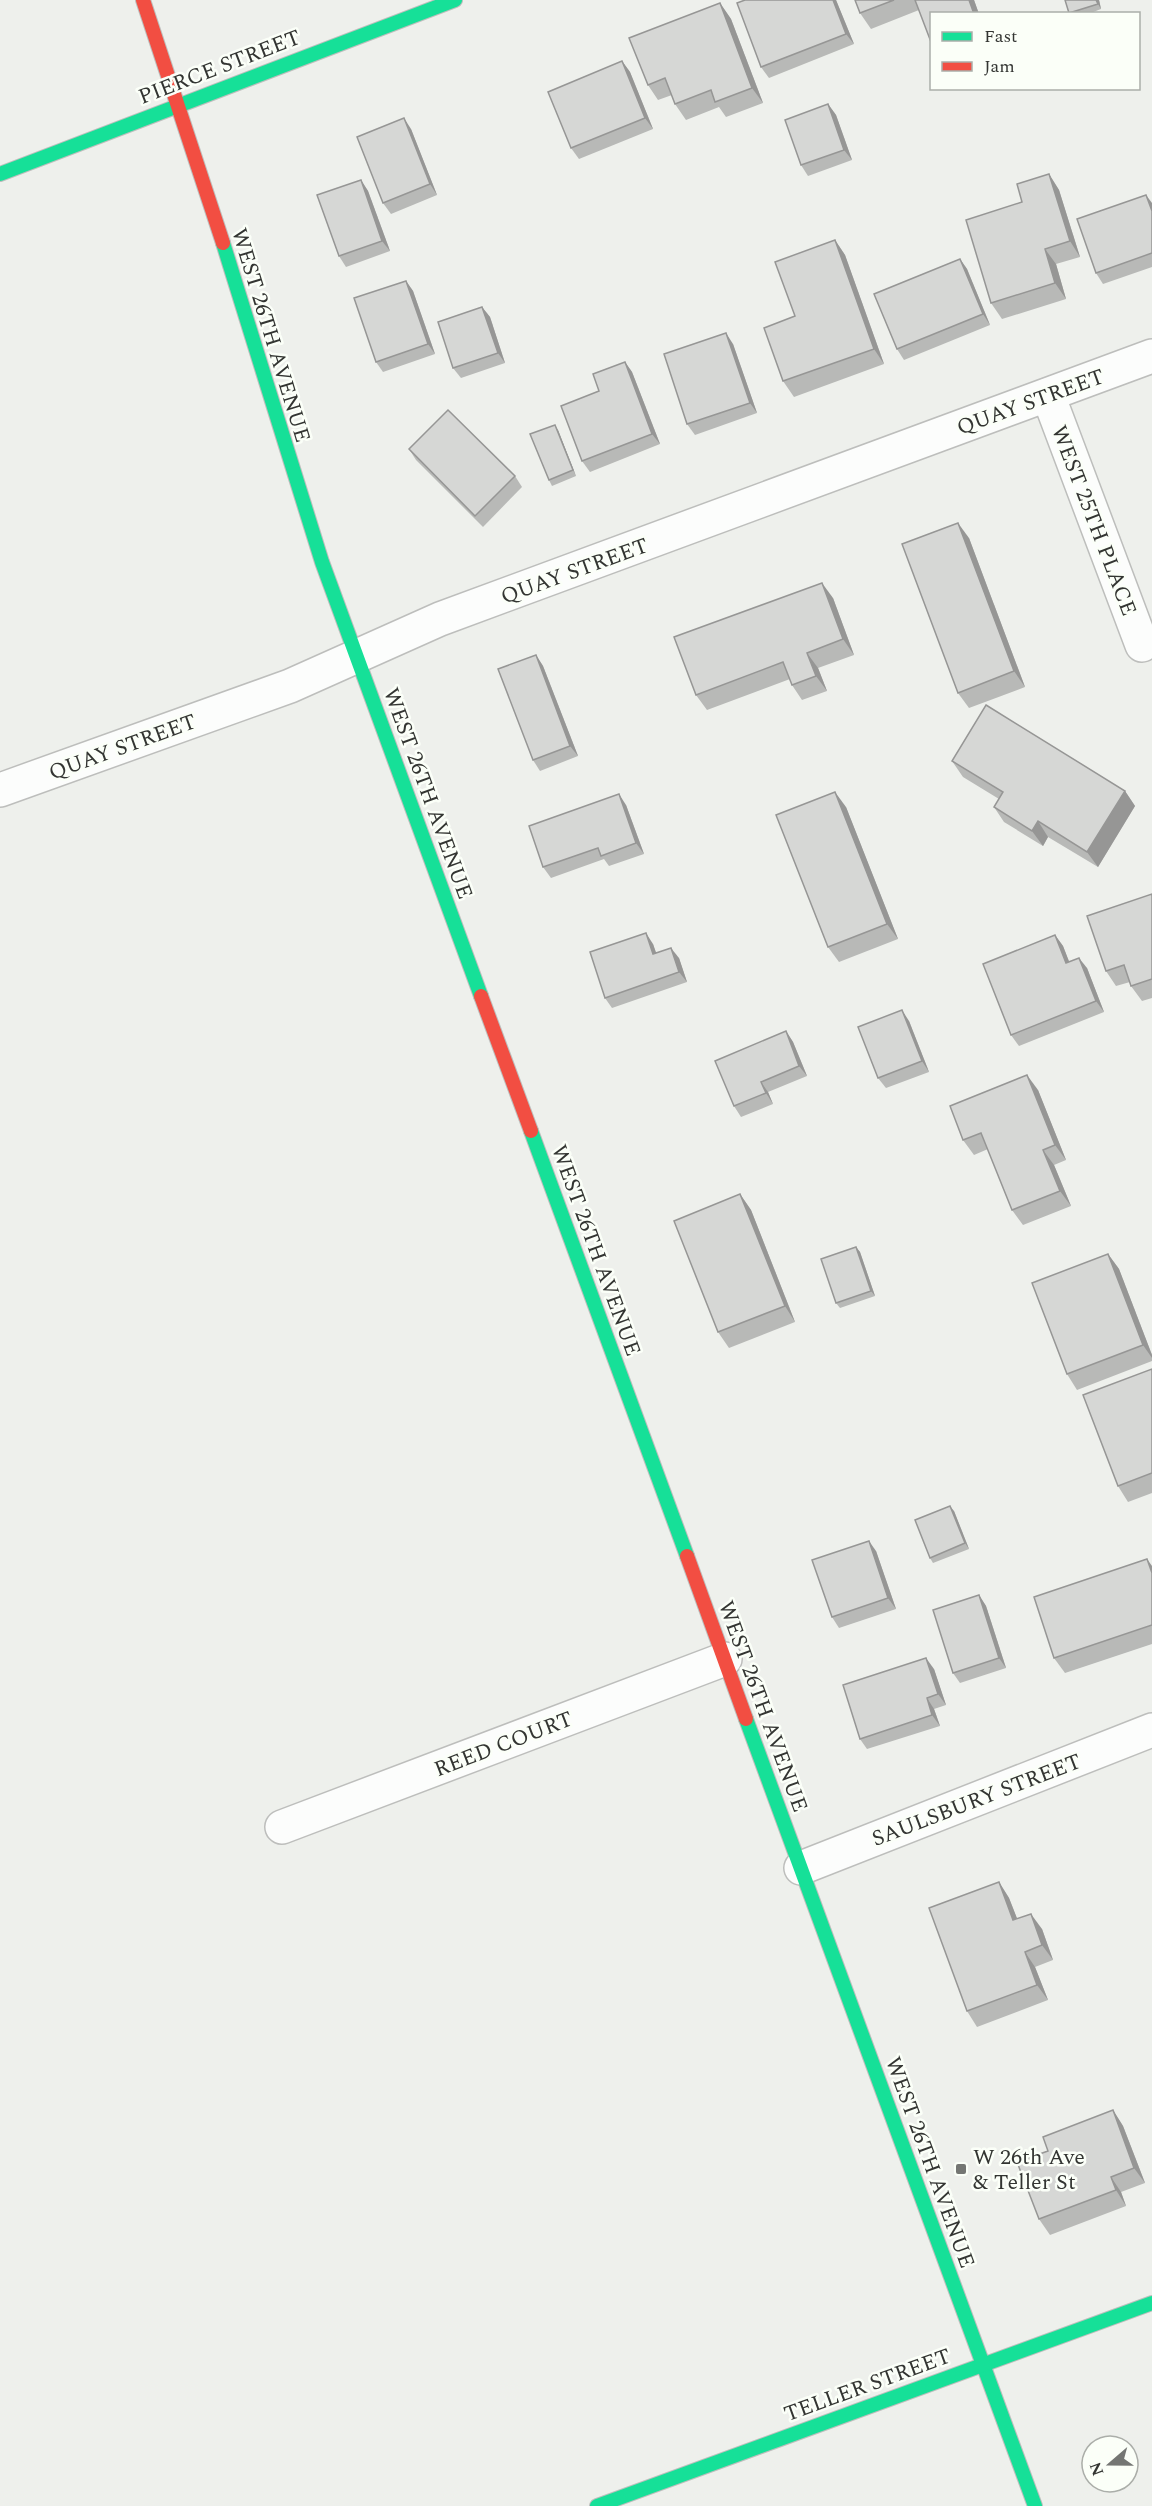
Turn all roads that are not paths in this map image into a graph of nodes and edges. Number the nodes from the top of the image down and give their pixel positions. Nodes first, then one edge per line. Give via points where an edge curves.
1 (142, 0) edge
2 (455, 0) edge
3 (180, 104) junction
4 (0, 174) edge
5 (1152, 356) edge
6 (1048, 395) junction
7 (1142, 645) dead end
8 (357, 656) junction
9 (0, 790) edge
10 (725, 1659) junction
11 (1152, 1730) edge
12 (282, 1827) dead end
13 (801, 1868) junction
14 (1152, 2302) edge
15 (983, 2364) junction
16 (597, 2506) edge
17 (1035, 2506) edge

1 - 3 street, WEST 26TH AVENUE
2 - 3 street, PIERCE STREET
3 - 4 street, PIERCE STREET
3 - 8 street, WEST 26TH AVENUE via 295,483
5 - 6 street, QUAY STREET
6 - 7 street, WEST 25TH PLACE
6 - 8 street, QUAY STREET via 451,615
8 - 9 street, QUAY STREET via 290,686
8 - 10 street, WEST 26TH AVENUE
10 - 12 street, REED COURT
10 - 13 street, WEST 26TH AVENUE
11 - 13 street, SAULSBURY STREET
13 - 15 street, WEST 26TH AVENUE
14 - 15 street, TELLER STREET
15 - 16 street, TELLER STREET
15 - 17 street, WEST 26TH AVENUE

